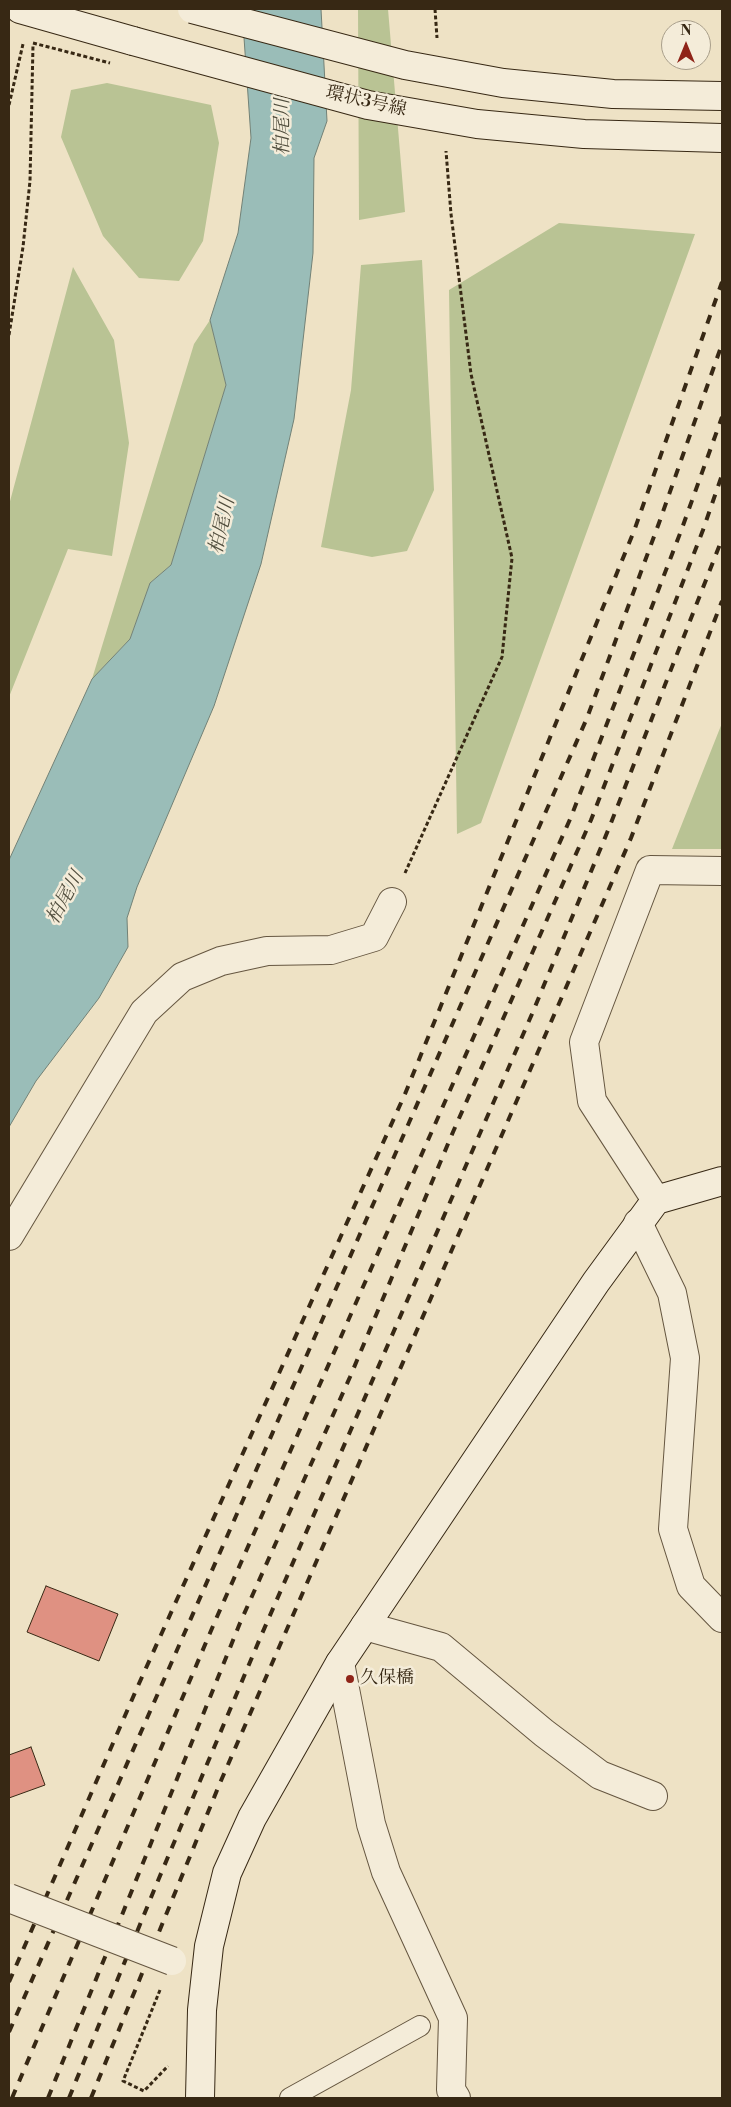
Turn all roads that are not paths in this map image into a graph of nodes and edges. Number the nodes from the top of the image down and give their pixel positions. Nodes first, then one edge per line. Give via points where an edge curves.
1 (192, 9) edge
2 (27, 10) edge
3 (722, 96) edge
4 (722, 138) edge
5 (722, 871) edge
6 (392, 902) road end
7 (722, 1181) edge
8 (656, 1200) junction
9 (638, 1223) junction
10 (9, 1236) edge
11 (722, 1618) edge
12 (365, 1626) junction
13 (340, 1663) junction
14 (653, 1796) dead end
15 (9, 1898) edge
16 (172, 1961) road end
17 (435, 2018) junction
18 (200, 2098) edge
19 (290, 2098) edge
20 (456, 2098) edge

1 - 3 street, bridge via 405,64 503,83 613,94
2 - 4 street, 環状3号線, bridge via 368,105 477,124 584,134
5 - 8 street via 650,870 584,1042 592,1101
6 - 10 street via 374,937 330,950 267,951 221,960 182,977 144,1012
7 - 8 street
8 - 9 street
9 - 11 street via 672,1293 685,1358 673,1529 692,1586
9 - 12 street
12 - 13 street
12 - 14 street via 440,1647 600,1775
13 - 17 street via 370,1824
13 - 18 street via 252,1818 227,1873 209,1946 202,2010
15 - 16 street, bridge
17 - 19 lane
17 - 20 street via 453,2018 451,2090

